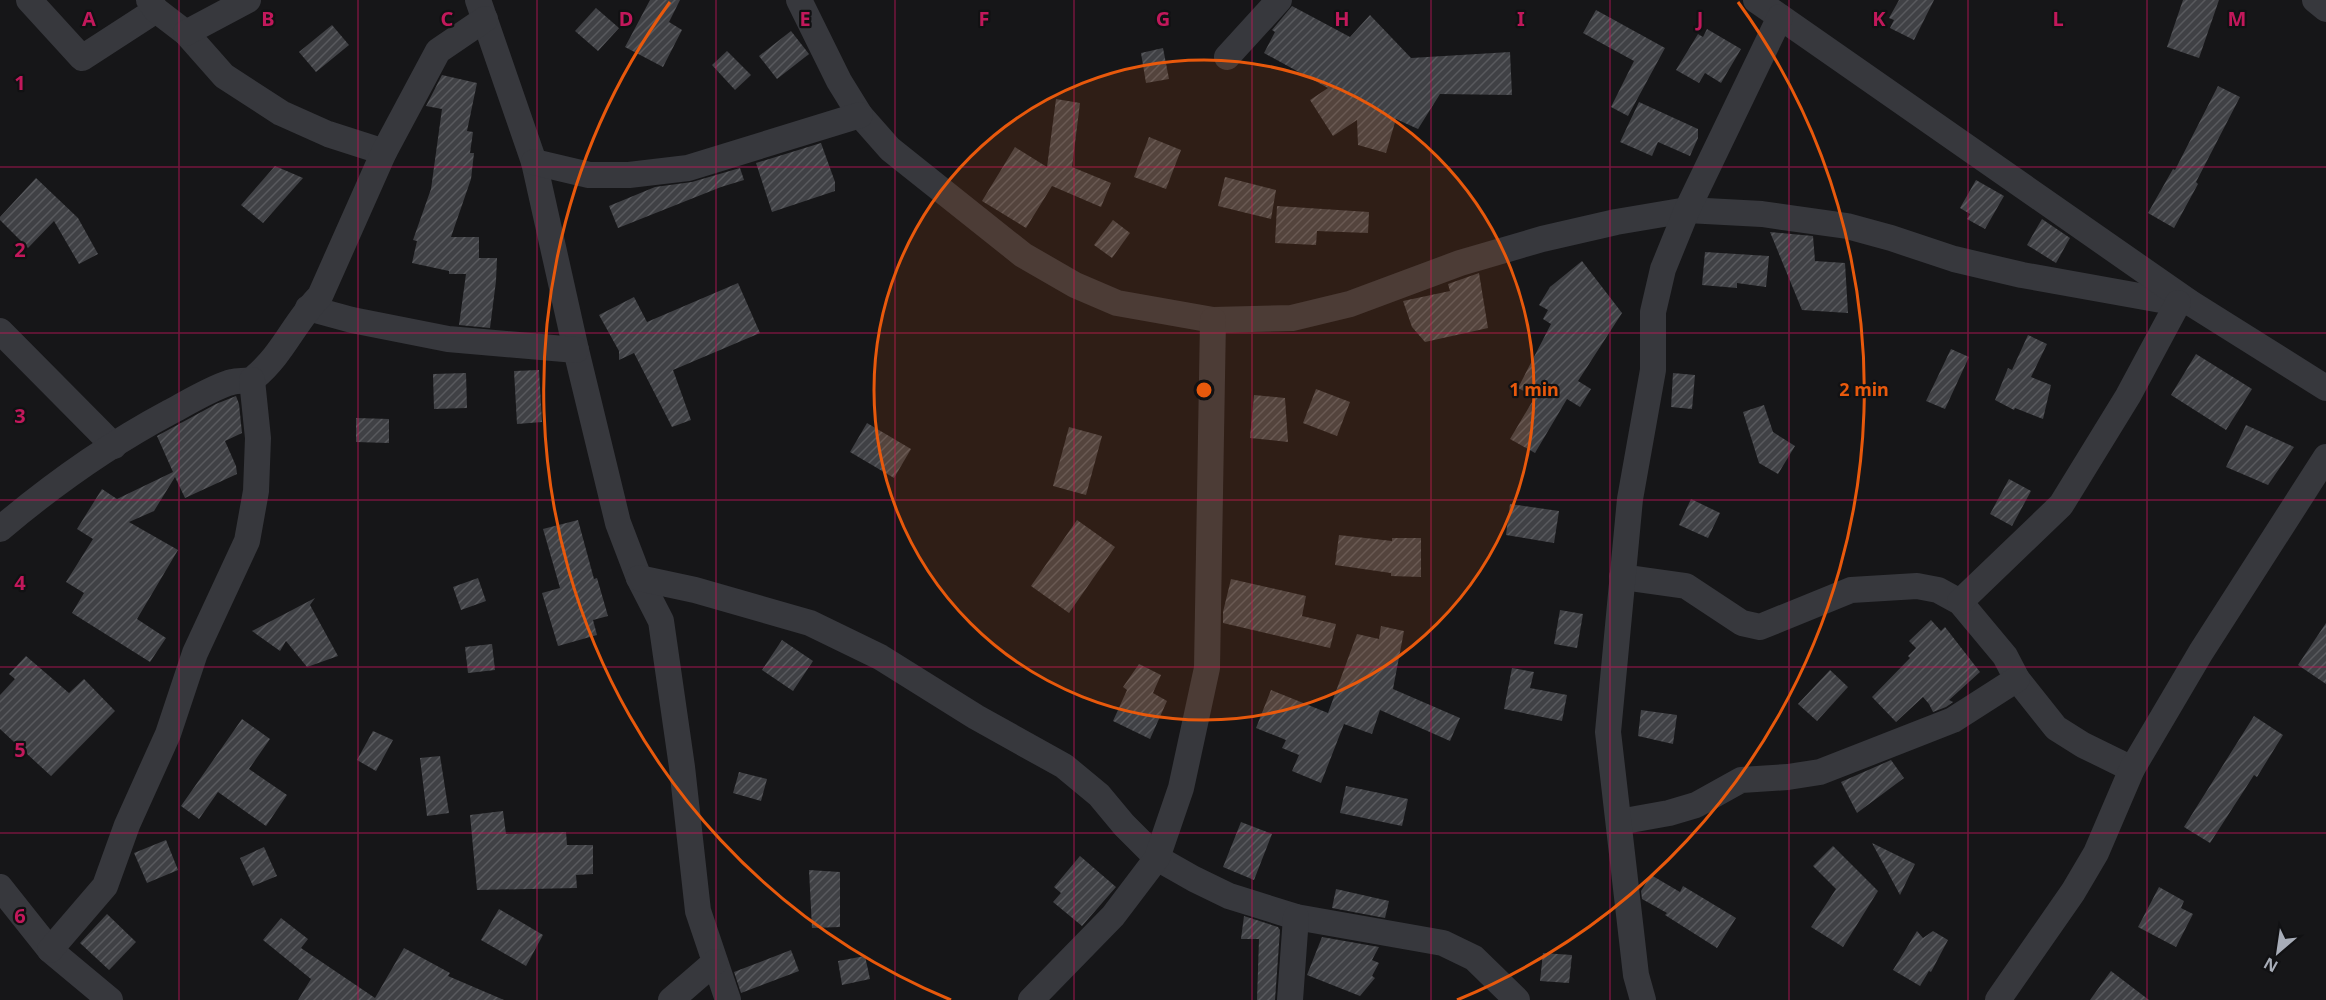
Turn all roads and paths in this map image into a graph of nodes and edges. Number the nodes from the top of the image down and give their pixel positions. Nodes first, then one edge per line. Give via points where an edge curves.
1 (29, 0) edge
2 (248, 0) edge
3 (799, 0) edge
4 (1279, 0) edge
5 (2315, 0) edge
6 (153, 5) edge
7 (1764, 5) edge
8 (482, 9) edge
9 (2326, 9) edge
10 (186, 33) junction
11 (1227, 57) dead end
12 (860, 116) junction
13 (384, 152) junction
14 (534, 162) junction
15 (1688, 210) junction
16 (2184, 302) junction
17 (308, 308) junction
18 (1213, 320) junction
19 (0, 331) edge
20 (576, 350) junction
21 (252, 380) junction
22 (2326, 388) edge
23 (114, 446) junction
24 (2326, 457) edge
25 (0, 529) edge
26 (1622, 577) junction
27 (639, 578) junction
28 (1960, 602) junction
29 (2017, 679) junction
30 (2132, 769) junction
31 (1619, 822) junction
32 (1157, 858) junction
33 (0, 887) edge
34 (1296, 917) junction
35 (50, 950) junction
36 (715, 962) junction
37 (110, 1000) edge
38 (671, 1000) edge
39 (728, 1000) edge
40 (1031, 1000) edge
41 (1290, 1000) edge
42 (1517, 1000) edge
43 (1643, 1000) edge
44 (1998, 1000) edge

1 - 6 street via 82,58
2 - 10 street
3 - 12 street
4 - 11 street
5 - 9 street
6 - 10 street
7 - 15 street
7 - 16 street
8 - 13 street via 438,51
8 - 14 street
10 - 13 street via 224,76 281,113
12 - 14 street via 688,168 629,176 589,175
12 - 18 street via 890,149 1023,255 1075,285 1117,303
13 - 17 street via 320,296
14 - 20 street
15 - 16 street via 1762,214 1848,226 1954,259 2022,275
15 - 18 street via 1542,239 1460,263 1350,304 1292,318
15 - 26 street via 1663,269 1653,312 1653,370 1630,499
16 - 22 street
16 - 28 street via 2061,504
17 - 20 street via 448,339
17 - 21 street via 278,355
18 - 32 street via 1207,668 1181,789
19 - 23 street
20 - 27 street via 618,523
21 - 23 street via 230,382 169,412
21 - 35 street via 258,438 256,490 247,541 195,653 168,734 127,825 105,886
23 - 25 street
24 - 30 street via 2201,652
26 - 28 street via 1686,586 1742,623 1760,627 1851,590 1917,586 1938,590
26 - 31 street via 1608,732
27 - 32 street via 810,623 880,657 1065,766 1100,795
27 - 36 street via 661,621 698,911
28 - 29 street via 2005,656
29 - 30 street via 2056,728
29 - 31 street via 1953,720 1820,772 1741,780 1696,805
30 - 44 street via 2073,892
31 - 43 street via 1636,975
32 - 34 street via 1228,896
32 - 40 street via 1113,916
33 - 35 street
34 - 41 street
34 - 42 street via 1443,943 1474,958
35 - 37 street
36 - 38 street
36 - 39 street

